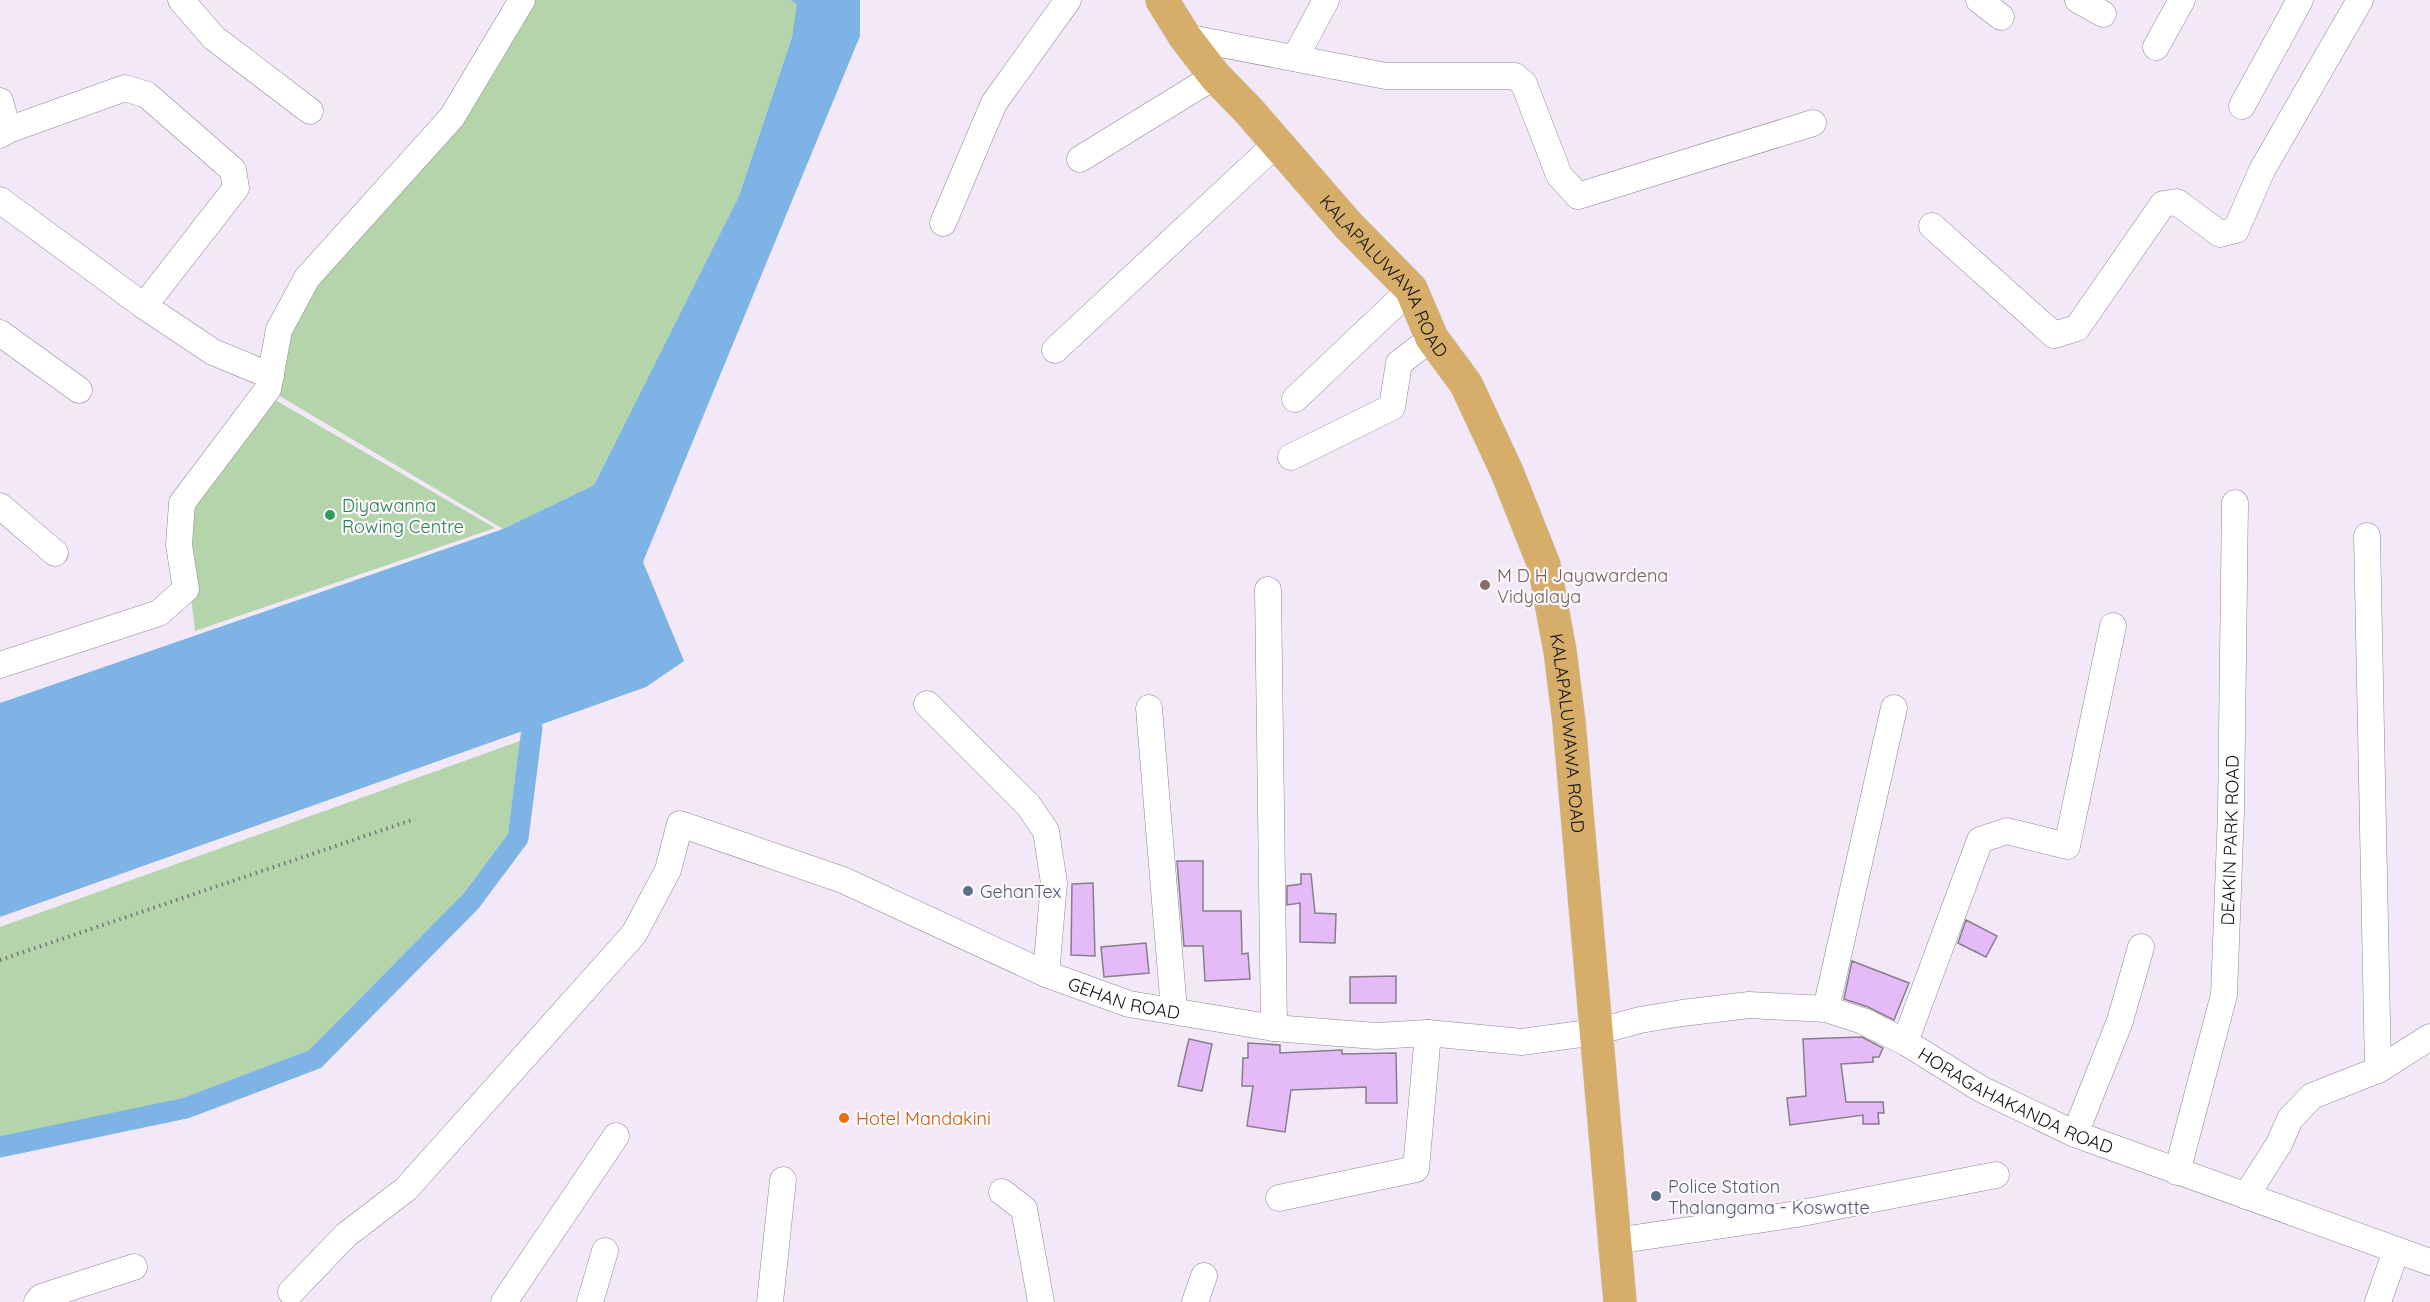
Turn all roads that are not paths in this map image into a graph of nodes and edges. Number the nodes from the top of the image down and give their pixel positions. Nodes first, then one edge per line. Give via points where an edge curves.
1 (181, 0) edge
2 (522, 0) edge
3 (1068, 0) edge
4 (1162, 0) edge
5 (1326, 0) edge
6 (1979, 0) edge
7 (2078, 0) edge
8 (2182, 0) edge
9 (2300, 0) edge
10 (2360, 0) edge
11 (2103, 14) dead end
12 (2001, 17) dead end
13 (1185, 37) junction
14 (2156, 47) dead end
15 (1295, 58) junction
16 (1215, 76) junction
17 (0, 101) edge
18 (2242, 106) dead end
19 (310, 111) dead end
20 (1813, 123) dead end
21 (4, 133) edge
22 (1277, 144) junction
23 (1080, 159) dead end
24 (0, 200) edge
25 (943, 223) dead end
26 (1932, 226) dead end
27 (1411, 289) junction
28 (144, 306) junction
29 (0, 333) edge
30 (1432, 338) junction
31 (1056, 351) dead end
32 (271, 376) junction
33 (79, 390) dead end
34 (1295, 399) dead end
35 (1291, 457) dead end
36 (2235, 503) dead end
37 (0, 506) edge
38 (2367, 536) dead end
39 (55, 553) dead end
40 (1268, 590) dead end
41 (2113, 626) dead end
42 (0, 665) edge
43 (927, 704) dead end
44 (1149, 708) dead end
45 (1894, 708) dead end
46 (2141, 947) dead end
47 (1046, 974) junction
48 (1826, 1009) junction
49 (1174, 1010) junction
50 (1274, 1028) junction
51 (1596, 1032) junction
52 (1428, 1033) junction
53 (2430, 1037) edge
54 (1905, 1042) junction
55 (2378, 1070) junction
56 (2075, 1134) junction
57 (616, 1136) dead end
58 (2178, 1172) junction
59 (1996, 1175) dead end
60 (783, 1180) dead end
61 (1002, 1192) dead end
62 (2246, 1196) junction
63 (1280, 1198) dead end
64 (1615, 1241) junction
65 (606, 1251) dead end
66 (2396, 1251) junction
67 (2430, 1262) edge
68 (134, 1267) dead end
69 (1204, 1276) dead end
70 (291, 1292) dead end
71 (37, 1302) edge
72 (504, 1302) edge
73 (590, 1302) edge
74 (770, 1302) edge
75 (1041, 1302) edge
76 (1195, 1302) edge
77 (1620, 1302) edge
78 (2378, 1302) edge

1 - 19 street via 214,38
2 - 32 street via 452,117 307,278 279,330
3 - 25 street via 994,103
4 - 13 main road, KALAPALUWAWA ROAD
5 - 15 street
6 - 12 street
7 - 11 street
8 - 14 street
9 - 18 street
10 - 26 street via 2262,170 2236,230 2220,234 2177,202 2163,204 2077,328 2054,335
13 - 15 street
13 - 16 main road, KALAPALUWAWA ROAD
15 - 20 street via 1386,76 1515,76 1524,84 1560,175 1578,196
16 - 22 main road, KALAPALUWAWA ROAD
16 - 23 street
17 - 21 street
21 - 28 street via 125,88 147,95 233,170 236,188
22 - 27 main road, KALAPALUWAWA ROAD
22 - 31 street
24 - 28 street
27 - 30 main road, KALAPALUWAWA ROAD
27 - 34 street
28 - 32 street via 213,352
29 - 33 street
30 - 35 street via 1399,363 1392,407
30 - 51 main road, KALAPALUWAWA ROAD via 1466,384 1508,472 1544,566 1568,710
32 - 42 street via 268,389 182,503 178,545 186,589 159,613
36 - 58 street, DEAKIN PARK ROAD via 2224,995
37 - 39 street
38 - 55 street
40 - 50 street
41 - 54 street via 2067,846 2007,831 1980,840
43 - 47 street via 1028,805 1046,831 1054,883
44 - 49 street
45 - 48 street
46 - 56 street via 2120,1021
47 - 49 street, GEHAN ROAD via 1129,1004
47 - 70 street, GEHAN ROAD via 843,880 680,824 668,870 634,934 406,1189 346,1235
48 - 51 street, HORAGAHAKANDA ROAD via 1749,1005 1640,1020
48 - 54 street, HORAGAHAKANDA ROAD via 1863,1021
49 - 50 street, GEHAN ROAD
50 - 52 street, GEHAN ROAD via 1376,1036
51 - 52 street, GEHAN ROAD via 1522,1042
51 - 64 main road, KALAPALUWAWA ROAD
52 - 63 street via 1416,1169
53 - 55 street
54 - 56 street, HORAGAHAKANDA ROAD via 1982,1089
55 - 62 street via 2312,1096 2290,1119
56 - 58 street, HORAGAHAKANDA ROAD
57 - 72 street
58 - 62 street, HORAGAHAKANDA ROAD
59 - 64 street via 1797,1214
60 - 74 street
61 - 75 street via 1024,1209
62 - 66 street, HORAGAHAKANDA ROAD
64 - 77 main road, KALAPALUWAWA ROAD
65 - 73 street
66 - 67 street, HORAGAHAKANDA ROAD
66 - 78 street
68 - 71 street via 40,1297
69 - 76 street

